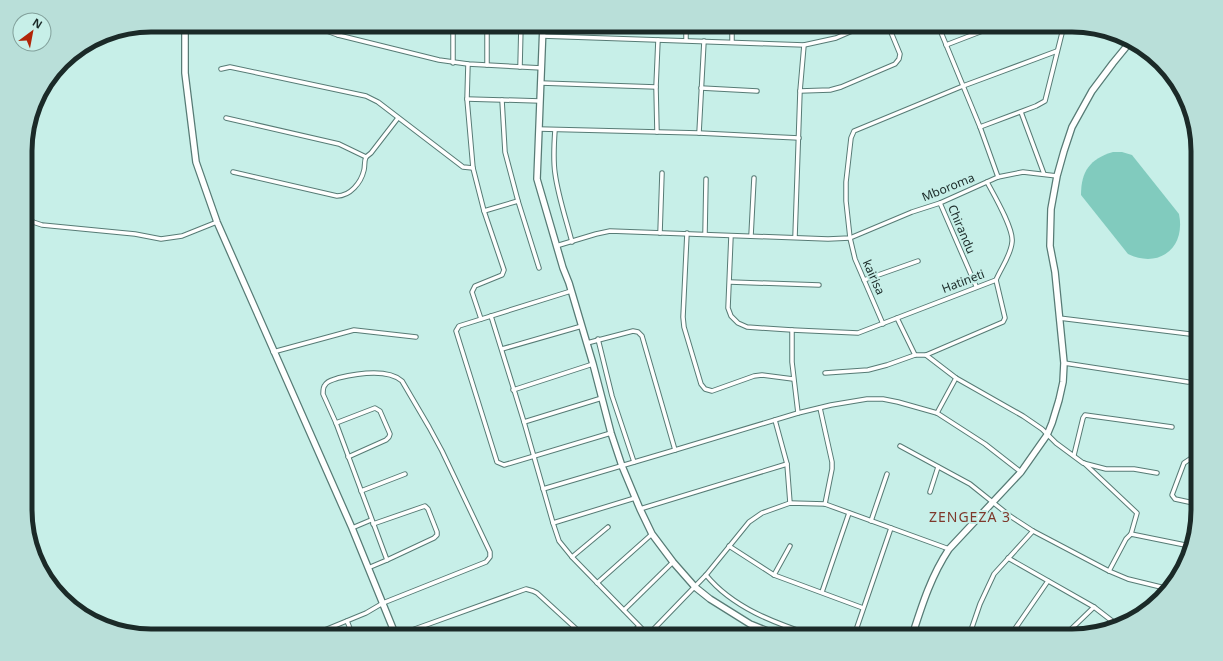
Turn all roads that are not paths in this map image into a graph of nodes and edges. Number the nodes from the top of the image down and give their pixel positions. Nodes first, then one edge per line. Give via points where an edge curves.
1 (185, 32) edge
2 (332, 32) edge
3 (453, 32) edge
4 (487, 32) edge
5 (521, 32) edge
6 (542, 32) edge
7 (686, 32) edge
8 (732, 32) edge
9 (850, 32) edge
10 (891, 32) edge
11 (941, 32) edge
12 (979, 32) edge
13 (1062, 32) edge
14 (338, 34) joint
15 (542, 36) junction
16 (658, 40) junction
17 (686, 40) junction
18 (704, 41) junction
19 (732, 42) junction
20 (946, 44) junction
21 (804, 45) junction
22 (1127, 46) edge
23 (1057, 51) junction
24 (453, 63) junction
25 (468, 64) junction
26 (487, 65) junction
27 (520, 67) junction
28 (542, 68) junction
29 (221, 69) dead end
30 (541, 83) junction
31 (963, 86) junction
32 (656, 87) junction
33 (701, 88) junction
34 (800, 91) junction
35 (758, 92) dead end
36 (467, 99) junction
37 (502, 100) junction
38 (540, 101) junction
39 (1021, 112) junction
40 (226, 118) dead end
41 (398, 118) junction
42 (980, 128) junction
43 (539, 129) junction
44 (555, 130) junction
45 (657, 132) junction
46 (699, 133) junction
47 (799, 138) junction
48 (366, 157) junction
49 (473, 168) junction
50 (233, 172) dead end
51 (662, 173) dead end
52 (1044, 174) junction
53 (1057, 176) junction
54 (754, 178) dead end
55 (998, 178) junction
56 (706, 179) dead end
57 (987, 182) junction
58 (518, 201) junction
59 (940, 203) junction
60 (484, 211) junction
61 (32, 221) edge
62 (217, 222) junction
63 (660, 233) junction
64 (687, 234) junction
65 (705, 234) junction
66 (731, 236) junction
67 (751, 236) junction
68 (795, 237) junction
69 (850, 238) junction
70 (572, 242) junction
71 (556, 246) junction
72 (918, 261) dead end
73 (539, 268) dead end
74 (864, 280) junction
75 (996, 280) junction
76 (730, 282) junction
77 (819, 285) dead end
78 (976, 286) junction
79 (571, 291) junction
80 (491, 316) junction
81 (897, 318) junction
82 (1059, 318) junction
83 (481, 319) junction
84 (883, 324) junction
85 (582, 326) junction
86 (792, 330) junction
87 (1191, 334) edge
88 (416, 337) dead end
89 (598, 339) junction
90 (587, 343) junction
91 (502, 349) junction
92 (273, 352) junction
93 (915, 355) junction
94 (926, 355) junction
95 (1064, 363) junction
96 (593, 364) junction
97 (824, 373) dead end
98 (956, 378) junction
99 (793, 379) junction
100 (1188, 382) dead end
101 (513, 390) junction
102 (602, 398) junction
103 (820, 408) junction
104 (798, 413) junction
105 (936, 414) junction
106 (775, 420) junction
107 (524, 422) junction
108 (336, 423) junction
109 (1172, 427) dead end
110 (611, 433) junction
111 (1046, 435) junction
112 (900, 446) dead end
113 (675, 450) junction
114 (1074, 455) junction
115 (348, 457) junction
116 (534, 457) junction
117 (1191, 459) edge
118 (634, 462) junction
119 (1083, 463) junction
120 (786, 464) junction
121 (622, 466) junction
122 (938, 467) junction
123 (1021, 472) junction
124 (1157, 473) dead end
125 (405, 474) dead end
126 (887, 474) dead end
127 (543, 489) junction
128 (361, 491) junction
129 (930, 492) dead end
130 (635, 498) junction
131 (993, 502) junction
132 (1191, 502) edge
133 (790, 504) junction
134 (825, 504) junction
135 (640, 509) junction
136 (849, 513) junction
137 (871, 521) junction
138 (372, 522) junction
139 (553, 523) junction
140 (608, 527) dead end
141 (352, 528) junction
142 (891, 528) junction
143 (1033, 531) junction
144 (652, 534) junction
145 (1131, 534) junction
146 (1186, 545) edge
147 (729, 546) junction
148 (790, 546) dead end
149 (950, 549) junction
150 (572, 557) junction
151 (1008, 558) junction
152 (387, 560) junction
153 (673, 562) junction
154 (368, 568) junction
155 (1109, 571) junction
156 (706, 575) junction
157 (774, 575) junction
158 (1048, 581) junction
159 (597, 582) junction
160 (695, 587) junction
161 (1162, 587) edge
162 (822, 592) junction
163 (383, 603) junction
164 (1094, 607) junction
165 (863, 608) junction
166 (624, 610) junction
167 (347, 621) junction
168 (1113, 622) edge
169 (639, 627) joint
170 (327, 629) edge
171 (350, 629) edge
172 (393, 629) edge
173 (415, 629) edge
174 (576, 629) edge
175 (636, 629) edge
176 (655, 629) edge
177 (762, 629) edge
178 (796, 629) edge
179 (856, 629) edge
180 (914, 629) edge
181 (971, 629) edge
182 (1015, 629) edge
183 (1071, 629) edge

1 - 62 street via 185,73 196,162
2 - 14 street
3 - 24 street
4 - 26 street
5 - 27 street
6 - 15 street
7 - 17 street
8 - 19 street
9 - 21 street
10 - 34 street via 900,54 896,64 841,87
11 - 20 street
12 - 20 street
13 - 23 street
14 - 24 street
15 - 16 street
15 - 28 street
16 - 17 street
16 - 32 street
17 - 18 street
18 - 19 street
18 - 33 street
19 - 21 street
20 - 31 street
21 - 34 street
22 - 53 street via 1089,96 1072,128
23 - 31 street
23 - 39 street via 1045,101
24 - 25 street
25 - 26 street
25 - 36 street
26 - 27 street
27 - 28 street
28 - 30 street
29 - 41 street via 230,67 366,96
30 - 32 street
30 - 38 street
31 - 42 street
31 - 69 street, kairisa via 854,131 846,182
32 - 45 street
33 - 35 street
33 - 46 street
34 - 47 street
36 - 37 street
36 - 49 street
37 - 38 street
37 - 58 street via 505,152
38 - 43 street
39 - 42 street
39 - 52 street
40 - 48 street via 339,144
41 - 48 street
41 - 49 street via 463,167
42 - 55 street
43 - 44 street
43 - 71 street via 538,179
44 - 45 street
44 - 70 street via 554,172
45 - 46 street
46 - 47 street
47 - 68 street
48 - 50 street via 360,179 348,194 343,196
49 - 60 street
51 - 63 street
52 - 53 street, Mboroma
52 - 55 street, Mboroma via 1023,172
53 - 82 street via 1051,209 1050,246
54 - 67 street
55 - 57 street, Mboroma
56 - 65 street
57 - 59 street, Mboroma
57 - 75 street, Hatineti via 1012,232 1009,253
58 - 60 street
58 - 73 street
59 - 69 street, Mboroma
59 - 78 street, Chirandu
60 - 83 street via 504,270 502,275 473,288
61 - 62 street via 42,226 135,234 161,239 182,236
62 - 92 street
63 - 64 street, Mboroma
63 - 70 street, Mboroma via 603,232
64 - 65 street, Mboroma
64 - 99 street via 683,317 701,384 705,389 712,391 754,376
65 - 66 street, Mboroma
66 - 67 street, Mboroma
66 - 76 street, Hatineti
67 - 68 street, Mboroma
68 - 69 street, Mboroma via 828,240
69 - 74 street, kairisa
70 - 71 street, Mboroma
71 - 79 street
72 - 74 street
74 - 84 street, kairisa
75 - 78 street, Hatineti
75 - 94 street via 1005,318 1003,322
76 - 77 street
76 - 86 street, Hatineti via 728,308 731,316 738,322 747,327
78 - 81 street, Hatineti
79 - 80 street
79 - 85 street
80 - 83 street
80 - 91 street
81 - 84 street, Hatineti
81 - 93 street
82 - 87 street
82 - 95 street
83 - 116 street via 459,326 456,331 495,459 504,465
84 - 86 street, Hatineti via 858,333
85 - 90 street
85 - 91 street
86 - 99 street
88 - 92 street via 354,330
89 - 90 street
89 - 113 street via 633,331 642,336
89 - 118 street via 612,396
90 - 96 street
91 - 101 street
92 - 141 street
93 - 94 street
93 - 97 street via 878,368
94 - 98 street
95 - 100 street
95 - 111 street via 1059,400
96 - 101 street
96 - 102 street
98 - 105 street
98 - 111 street via 1023,416 1042,429
99 - 104 street
101 - 107 street
102 - 107 street
102 - 110 street
103 - 104 street
103 - 105 street via 883,399
103 - 134 street via 832,462
104 - 106 street
105 - 123 street via 985,444
106 - 113 street
106 - 120 street
107 - 116 street
108 - 115 street
108 - 115 street via 375,408 380,411 390,434 386,440
108 - 163 street via 323,394 325,384 329,381 370,373 402,381 445,456 490,552 486,562
109 - 114 street via 1085,415
110 - 116 street
110 - 121 street
111 - 114 street
111 - 123 street
112 - 122 street
113 - 118 street
114 - 119 street
115 - 128 street
116 - 127 street
117 - 132 street via 1184,463 1172,495 1175,499
118 - 121 street
119 - 124 street via 1106,469 1134,469
119 - 145 street via 1137,513
120 - 133 street
120 - 135 street
121 - 127 street
121 - 130 street
122 - 129 street
122 - 131 street via 970,484
123 - 131 street
125 - 128 street
126 - 137 street
127 - 139 street
128 - 138 street
130 - 135 street
130 - 139 street
131 - 143 street
131 - 149 street
133 - 134 street
133 - 147 street via 755,517
134 - 136 street
135 - 144 street
136 - 137 street
136 - 162 street
137 - 142 street
138 - 141 street
138 - 152 street
138 - 152 street via 425,506 428,508 437,535
139 - 150 street via 562,545
140 - 150 street
141 - 154 street
142 - 149 street
142 - 165 street
143 - 151 street
143 - 155 street
144 - 153 street
144 - 159 street
145 - 146 street
145 - 155 street
147 - 156 street
147 - 157 street
148 - 157 street
149 - 180 street via 932,579
150 - 159 street
151 - 158 street
151 - 181 street via 994,574
152 - 154 street
153 - 160 street
153 - 166 street
154 - 163 street
155 - 161 street via 1128,579
156 - 160 street
156 - 178 street via 715,586 739,604
157 - 162 street
158 - 164 street
158 - 182 street
159 - 166 street
160 - 176 street
160 - 177 street via 750,624
162 - 165 street
163 - 167 street
163 - 172 street
164 - 168 street
164 - 183 street
165 - 179 street
166 - 169 street
167 - 170 street
167 - 171 street
169 - 175 street
173 - 174 street via 526,589 533,591

